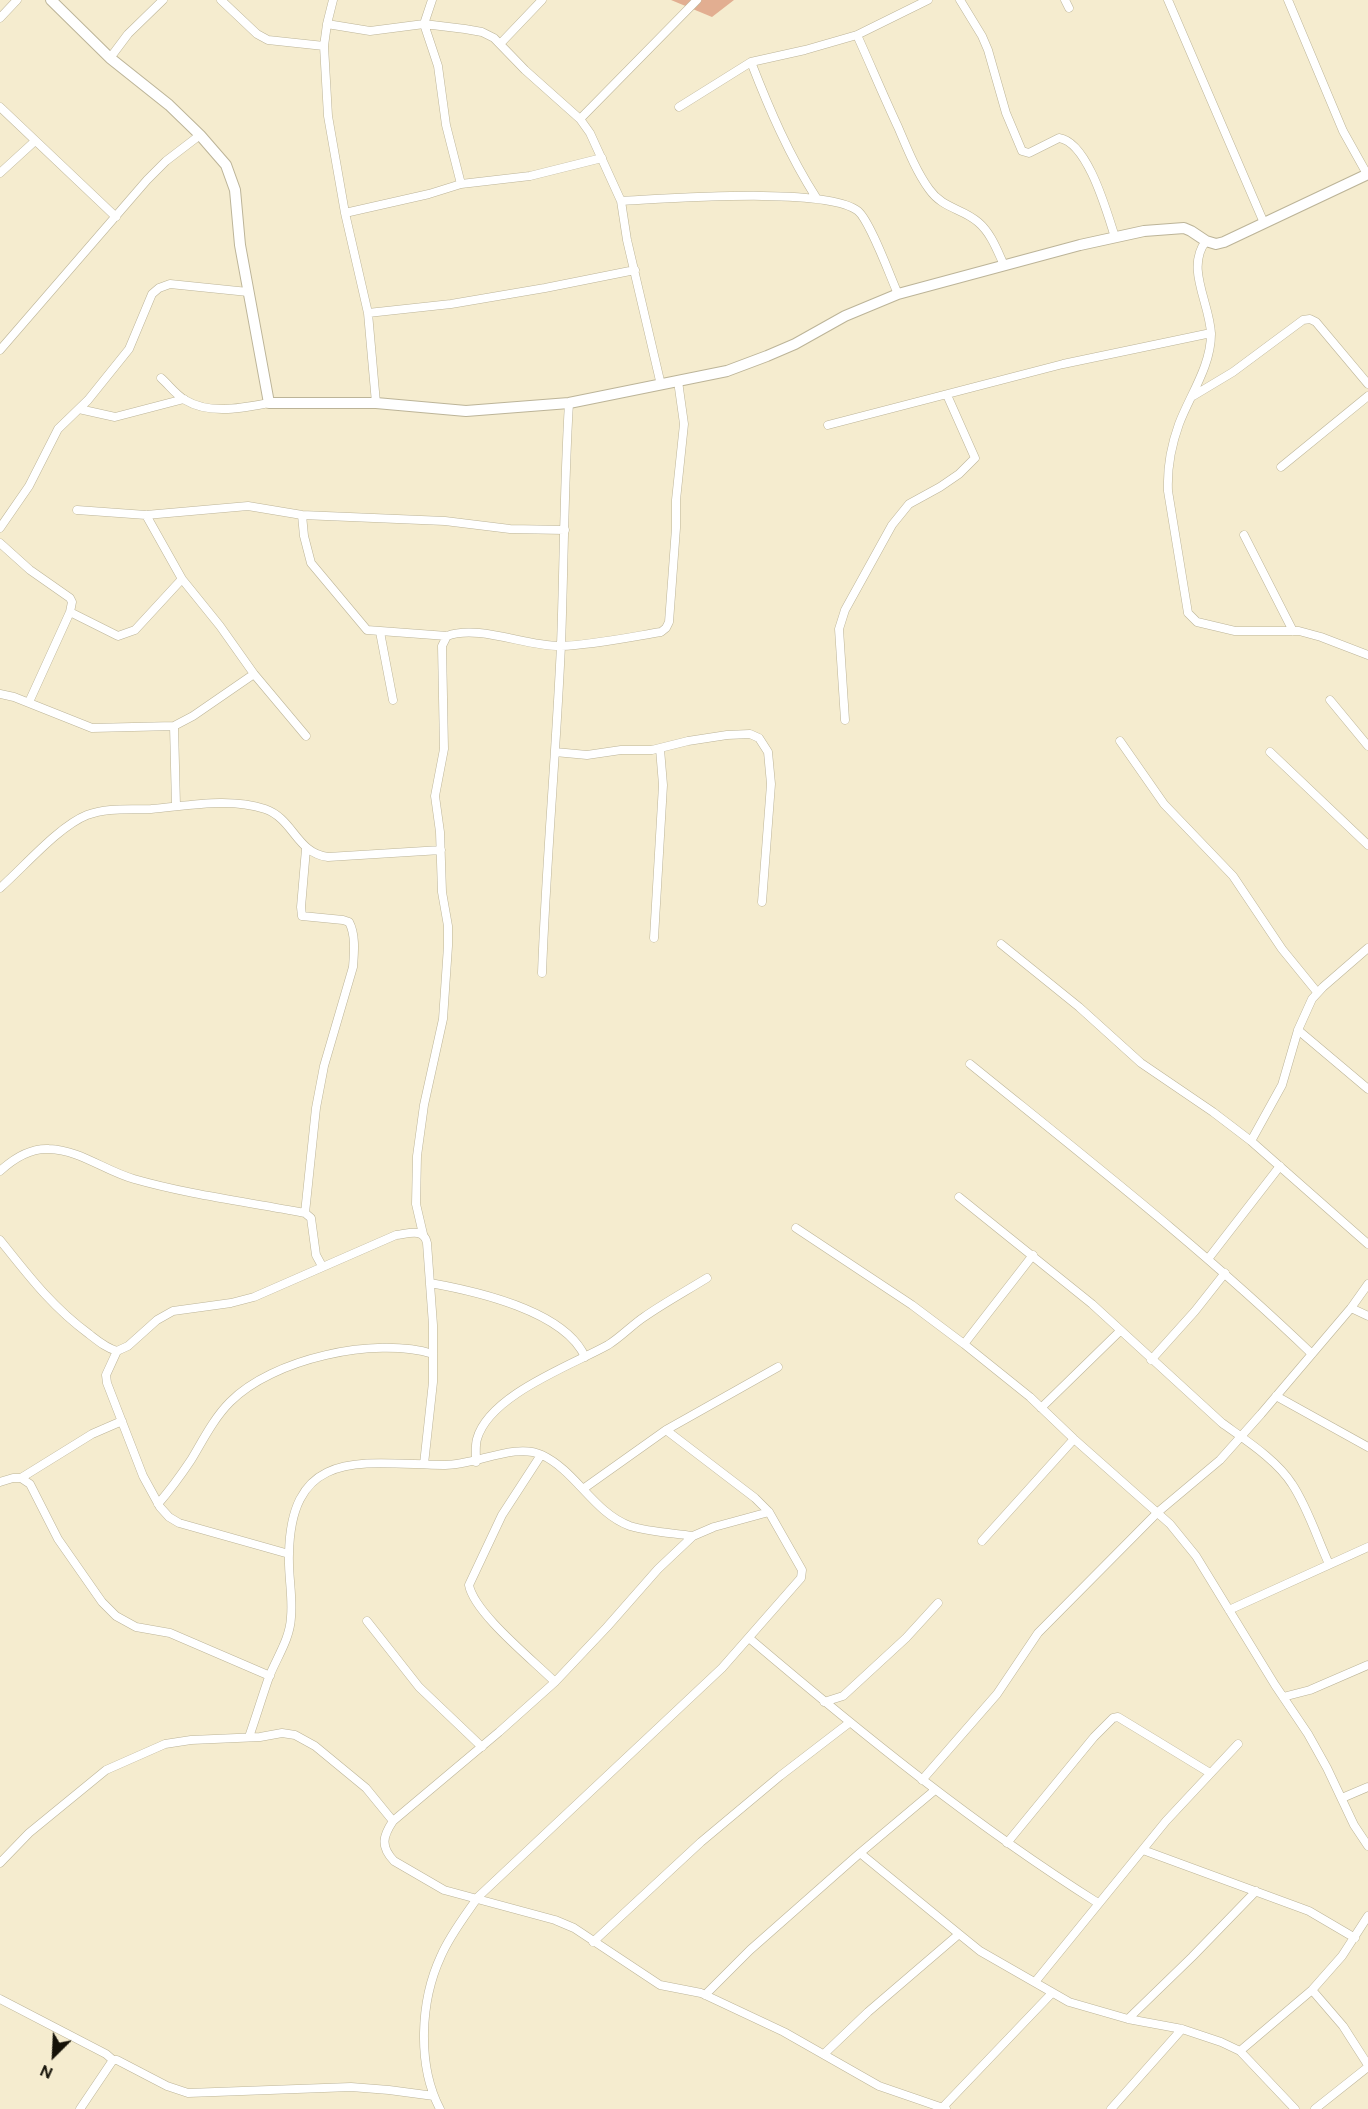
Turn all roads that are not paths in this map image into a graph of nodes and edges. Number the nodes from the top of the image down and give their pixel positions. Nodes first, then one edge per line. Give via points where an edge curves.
1 (17, 0) edge
2 (51, 0) edge
3 (163, 0) edge
4 (221, 0) edge
5 (333, 0) edge
6 (432, 0) edge
7 (542, 0) edge
8 (697, 0) edge
9 (928, 0) edge
10 (960, 0) edge
11 (1168, 0) edge
12 (1288, 0) edge
13 (0, 18) edge
14 (327, 24) junction
15 (424, 24) junction
16 (857, 35) junction
17 (500, 44) junction
18 (324, 46) junction
19 (110, 58) junction
20 (751, 62) junction
21 (0, 107) edge
22 (679, 107) dead end
23 (580, 119) junction
24 (200, 135) junction
25 (35, 141) junction
26 (602, 158) junction
27 (0, 173) edge
28 (1367, 174) edge
29 (461, 184) junction
30 (817, 199) junction
31 (621, 201) junction
32 (345, 213) junction
33 (116, 216) junction
34 (1264, 223) junction
35 (1115, 237) junction
36 (1206, 241) junction
37 (1004, 265) junction
38 (635, 270) junction
39 (248, 292) junction
40 (898, 294) junction
41 (368, 313) junction
42 (1211, 333) junction
43 (0, 350) edge
44 (161, 378) dead end
45 (678, 381) junction
46 (1368, 384) edge
47 (661, 385) junction
48 (947, 395) junction
49 (1368, 396) edge
50 (1192, 397) junction
51 (184, 399) junction
52 (269, 403) junction
53 (376, 403) junction
54 (569, 403) junction
55 (79, 409) junction
56 (828, 424) dead end
57 (1281, 467) dead end
58 (77, 510) dead end
59 (146, 515) junction
60 (302, 515) junction
61 (0, 528) edge
62 (564, 530) junction
63 (1244, 535) dead end
64 (0, 543) edge
65 (182, 579) junction
66 (70, 612) junction
67 (1293, 631) junction
68 (380, 632) junction
69 (447, 636) junction
70 (561, 646) junction
71 (1368, 655) edge
72 (254, 674) junction
73 (0, 694) edge
74 (393, 700) dead end
75 (1330, 700) dead end
76 (29, 702) junction
77 (845, 720) dead end
78 (174, 726) junction
79 (306, 736) dead end
80 (1120, 741) dead end
81 (1368, 746) edge
82 (660, 749) junction
83 (555, 752) junction
84 (1270, 752) dead end
85 (176, 806) junction
86 (1368, 845) edge
87 (306, 849) junction
88 (441, 850) junction
89 (0, 888) edge
90 (762, 902) dead end
91 (654, 938) dead end
92 (1001, 944) dead end
93 (1368, 948) edge
94 (543, 973) dead end
95 (1317, 992) junction
96 (1298, 1030) junction
97 (970, 1064) dead end
98 (1368, 1089) edge
99 (1251, 1141) junction
100 (1280, 1166) junction
101 (0, 1171) edge
102 (959, 1197) dead end
103 (305, 1213) junction
104 (796, 1228) dead end
105 (423, 1234) junction
106 (0, 1240) edge
107 (1368, 1244) edge
108 (1034, 1255) junction
109 (1208, 1259) junction
110 (322, 1266) junction
111 (1225, 1273) junction
112 (706, 1278) dead end
113 (430, 1283) junction
114 (1368, 1284) edge
115 (1351, 1308) junction
116 (1368, 1316) edge
117 (1120, 1331) junction
118 (964, 1344) junction
119 (117, 1351) junction
120 (432, 1354) junction
121 (1312, 1354) junction
122 (585, 1357) junction
123 (1151, 1360) junction
124 (778, 1367) dead end
125 (1276, 1396) junction
126 (1041, 1408) junction
127 (122, 1421) junction
128 (666, 1430) junction
129 (1242, 1437) junction
130 (1074, 1439) junction
131 (1368, 1448) edge
132 (541, 1455) junction
133 (476, 1462) junction
134 (424, 1464) junction
135 (21, 1478) junction
136 (0, 1482) edge
137 (583, 1490) junction
138 (158, 1504) junction
139 (769, 1512) junction
140 (1158, 1512) junction
141 (693, 1536) junction
142 (982, 1540) dead end
143 (1368, 1547) edge
144 (289, 1554) junction
145 (1329, 1564) junction
146 (938, 1603) dead end
147 (1229, 1610) junction
148 (367, 1621) dead end
149 (749, 1638) junction
150 (1368, 1665) edge
151 (270, 1676) junction
152 (555, 1682) junction
153 (843, 1696) junction
154 (1283, 1698) junction
155 (824, 1701) junction
156 (838, 1713) junction
157 (849, 1723) junction
158 (249, 1737) junction
159 (1238, 1744) dead end
160 (482, 1746) junction
161 (1210, 1773) junction
162 (922, 1780) junction
163 (1368, 1787) edge
164 (935, 1790) junction
165 (1342, 1798) junction
166 (393, 1821) junction
167 (1007, 1843) junction
168 (1368, 1846) edge
169 (1143, 1850) junction
170 (860, 1853) junction
171 (0, 1863) edge
172 (1256, 1891) junction
173 (478, 1897) junction
174 (1098, 1903) junction
175 (1368, 1916) edge
176 (959, 1934) junction
177 (1354, 1938) junction
178 (593, 1942) junction
179 (1035, 1982) junction
180 (1312, 1990) junction
181 (1052, 1993) junction
182 (705, 1995) junction
183 (0, 1999) edge
184 (1128, 2019) junction
185 (1182, 2029) junction
186 (1240, 2051) junction
187 (824, 2054) junction
188 (113, 2060) junction
189 (1368, 2066) edge
190 (434, 2096) junction
191 (944, 2108) edge
192 (81, 2109) edge
193 (440, 2109) edge
194 (1111, 2109) edge
195 (1294, 2109) edge
196 (1315, 2109) edge

1 - 13 street
2 - 19 street
3 - 19 street
4 - 18 street via 268,40
5 - 14 street
6 - 15 street
7 - 17 street
8 - 23 street
9 - 16 street
10 - 35 street via 982,36 1022,151 1029,153 1059,138 1069,142 1085,161 1099,188
11 - 34 street
12 - 28 street via 1343,130
14 - 15 street via 370,31
14 - 18 street
15 - 17 street via 482,32
15 - 29 street via 438,66 446,126
16 - 20 street
16 - 37 street via 927,186 947,206 980,223 991,236
17 - 23 street
18 - 32 street via 328,116
19 - 24 street
20 - 22 street
20 - 30 street via 779,133
21 - 25 street
23 - 26 street
24 - 33 street via 166,161
24 - 39 street via 231,174
25 - 27 street
25 - 33 street
26 - 29 street via 530,176
26 - 31 street
28 - 34 street
29 - 32 street
30 - 31 street via 758,196
30 - 40 street via 852,207 863,217
31 - 38 street
32 - 41 street
33 - 43 street
34 - 36 street via 1224,242
35 - 36 street via 1184,228
35 - 37 street
36 - 42 street via 1199,250 1196,266
37 - 40 street
38 - 41 street via 451,304
38 - 47 street
39 - 52 street
39 - 55 street via 170,284 159,288 148,302 129,349
40 - 45 street via 854,311 767,356
41 - 53 street
42 - 48 street via 1063,364
42 - 50 street
44 - 51 street
45 - 47 street
45 - 70 street via 684,424 669,622 661,632
46 - 50 street via 1310,318
47 - 54 street
48 - 56 street
48 - 77 street via 975,458 940,487 909,504 892,525 845,610 840,629
49 - 57 street
50 - 67 street via 1180,423 1167,473 1188,613 1197,622 1235,631
51 - 52 street via 201,407 220,409
51 - 55 street via 115,417
52 - 53 street
53 - 54 street via 466,411
54 - 62 street
55 - 61 street via 58,429 29,486
58 - 59 street
59 - 60 street via 248,506
59 - 65 street
60 - 62 street
60 - 68 street via 310,563 367,630
62 - 70 street
63 - 67 street
64 - 66 street via 70,598
65 - 66 street via 135,630 126,634 118,636
65 - 72 street
66 - 76 street
67 - 71 street via 1322,637
68 - 69 street
68 - 74 street
69 - 70 street via 480,634
69 - 88 street via 442,645 444,749 435,796
70 - 83 street
72 - 78 street
72 - 79 street
73 - 76 street
75 - 81 street
76 - 78 street via 92,728
78 - 85 street
80 - 95 street via 1164,804 1233,876 1282,949
82 - 83 street via 587,755
82 - 90 street via 727,735 750,734 764,743 771,784
82 - 91 street via 663,785
83 - 94 street
84 - 86 street
85 - 87 street via 255,806 284,821
85 - 89 street via 106,810 87,815 65,828
87 - 88 street via 328,857
87 - 103 street via 303,916 349,922 355,952 316,1107
88 - 105 street via 448,926 447,985 417,1156 416,1204
92 - 99 street via 1141,1062
93 - 95 street
95 - 96 street
96 - 98 street
96 - 99 street via 1282,1085
97 - 109 street
99 - 100 street
100 - 107 street
100 - 109 street
101 - 103 street via 30,1152 50,1149 148,1183
102 - 108 street
103 - 110 street via 311,1218 316,1255
104 - 118 street
105 - 110 street via 396,1235
105 - 113 street
106 - 119 street via 54,1305 102,1345
108 - 117 street
108 - 118 street
109 - 111 street
110 - 119 street via 254,1297 173,1311
111 - 121 street
111 - 123 street
112 - 122 street
113 - 120 street
113 - 122 street via 483,1294 537,1315 576,1341
114 - 115 street
115 - 116 street
115 - 121 street
117 - 123 street
117 - 126 street
118 - 126 street
119 - 127 street via 106,1380
120 - 134 street
120 - 138 street via 415,1349 358,1349 265,1376 228,1404
121 - 125 street
122 - 133 street via 542,1378 502,1406 479,1432
123 - 129 street
124 - 128 street
125 - 129 street
125 - 131 street
126 - 130 street
127 - 135 street
127 - 138 street
128 - 137 street
128 - 139 street
129 - 140 street
129 - 145 street via 1292,1484
130 - 140 street
130 - 142 street
132 - 133 street via 520,1451
132 - 137 street
132 - 152 street via 502,1515 469,1585 486,1615
133 - 134 street
134 - 144 street via 361,1462 322,1475 301,1493 292,1521
135 - 136 street
135 - 151 street via 30,1484 58,1539 116,1616 136,1627 170,1633
137 - 141 street via 600,1507 630,1526
138 - 144 street via 179,1523
139 - 141 street
139 - 149 street via 802,1574
140 - 147 street via 1186,1541
140 - 162 street via 1038,1633 997,1694
141 - 152 street
143 - 145 street
144 - 151 street via 290,1627
145 - 147 street
146 - 153 street
147 - 154 street
148 - 160 street via 419,1687
149 - 155 street
149 - 173 street via 688,1701
150 - 154 street
151 - 158 street
152 - 160 street
153 - 155 street
153 - 156 street
154 - 165 street via 1313,1742
155 - 156 street
156 - 157 street
157 - 162 street
157 - 178 street via 701,1842
158 - 166 street via 282,1733 305,1740 366,1788
158 - 171 street via 165,1744 106,1770 29,1833
159 - 161 street
160 - 166 street
161 - 167 street via 1118,1717 1113,1718
161 - 169 street
162 - 164 street
163 - 165 street
164 - 167 street
164 - 170 street
165 - 168 street
166 - 173 street via 385,1834 385,1847 394,1861 444,1890
167 - 174 street
169 - 172 street
169 - 174 street
170 - 176 street
170 - 182 street
172 - 177 street via 1309,1911
172 - 184 street
173 - 178 street via 555,1920
173 - 190 street via 441,1956 428,1992 425,2040 428,2078
174 - 179 street
175 - 177 street
176 - 179 street via 980,1951
176 - 187 street
177 - 180 street
178 - 182 street via 649,1980
179 - 181 street
180 - 186 street
180 - 189 street via 1343,2026
181 - 184 street via 1080,2006
181 - 191 street
182 - 187 street
183 - 188 street
184 - 185 street
185 - 186 street
185 - 194 street
186 - 195 street
187 - 191 street via 879,2086
188 - 190 street via 188,2093 351,2087
188 - 192 street
189 - 196 street
190 - 193 street

